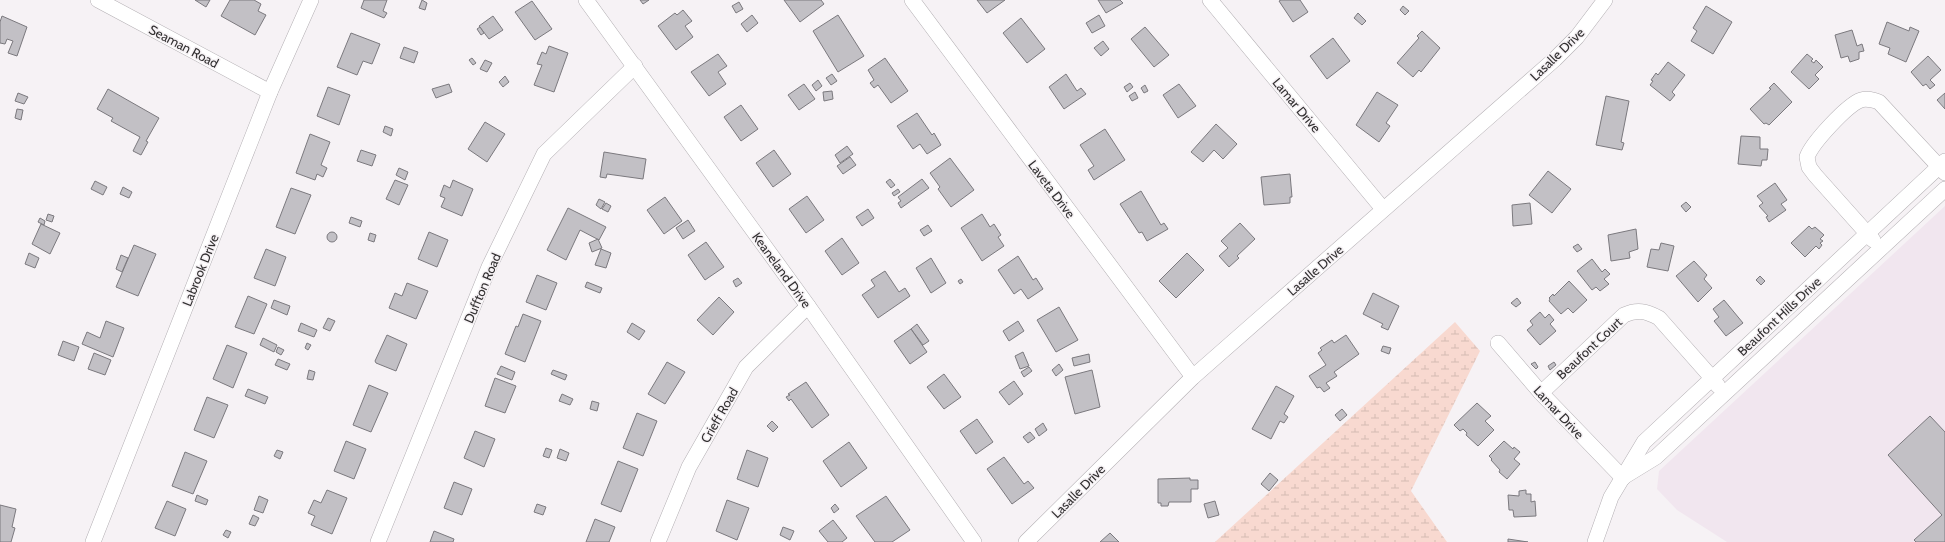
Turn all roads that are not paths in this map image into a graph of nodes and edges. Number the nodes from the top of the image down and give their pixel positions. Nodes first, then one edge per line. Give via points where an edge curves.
1 (98, 0) edge
2 (311, 0) edge
3 (586, 0) edge
4 (912, 0) edge
5 (1210, 0) edge
6 (1605, 0) edge
7 (635, 66) junction
8 (270, 92) junction
9 (1943, 167) edge
10 (1945, 189) edge
11 (1384, 209) junction
12 (1867, 234) junction
13 (1880, 249) junction
14 (808, 306) junction
15 (1498, 343) dead end
16 (1193, 377) junction
17 (1712, 378) junction
18 (1541, 393) junction
19 (1724, 396) junction
20 (1623, 478) junction
21 (93, 542) edge
22 (378, 542) edge
23 (658, 542) edge
24 (974, 542) edge
25 (1026, 542) edge
26 (1595, 542) edge

1 - 8 street, Seaman Road
2 - 8 street, Labrook Drive
3 - 7 street, Keaneland Drive
4 - 16 street, Laveta Drive
5 - 11 street, Lamar Drive
6 - 11 street, Lasalle Drive via 1577,37 1555,59
7 - 14 street, Keaneland Drive
7 - 22 street, Duffton Road via 544,154 489,267
8 - 21 street, Labrook Drive
9 - 12 street, Beaufont Hills Drive
9 - 12 street via 1879,102 1865,100 1851,106 1815,141 1807,157 1809,167 1815,175
10 - 13 street, Beaufont Hills Drive
11 - 16 street, Lasalle Drive
12 - 13 street
12 - 17 street, Beaufont Hills Drive
13 - 19 street, Beaufont Hills Drive
14 - 23 street, Crieff Road via 746,367 689,467
14 - 24 street, Keaneland Drive
15 - 18 street, Lamar Drive
16 - 25 street, Lasalle Drive
17 - 18 street, Beaufont Court via 1658,318 1639,310 1624,315
17 - 19 street, Beaufont Court
17 - 20 street, Beaufont Hills Drive via 1644,442
18 - 20 street, Lamar Drive
19 - 20 street, Beaufont Hills Drive via 1656,457
20 - 26 street, Beaufont Hills Drive via 1611,498

